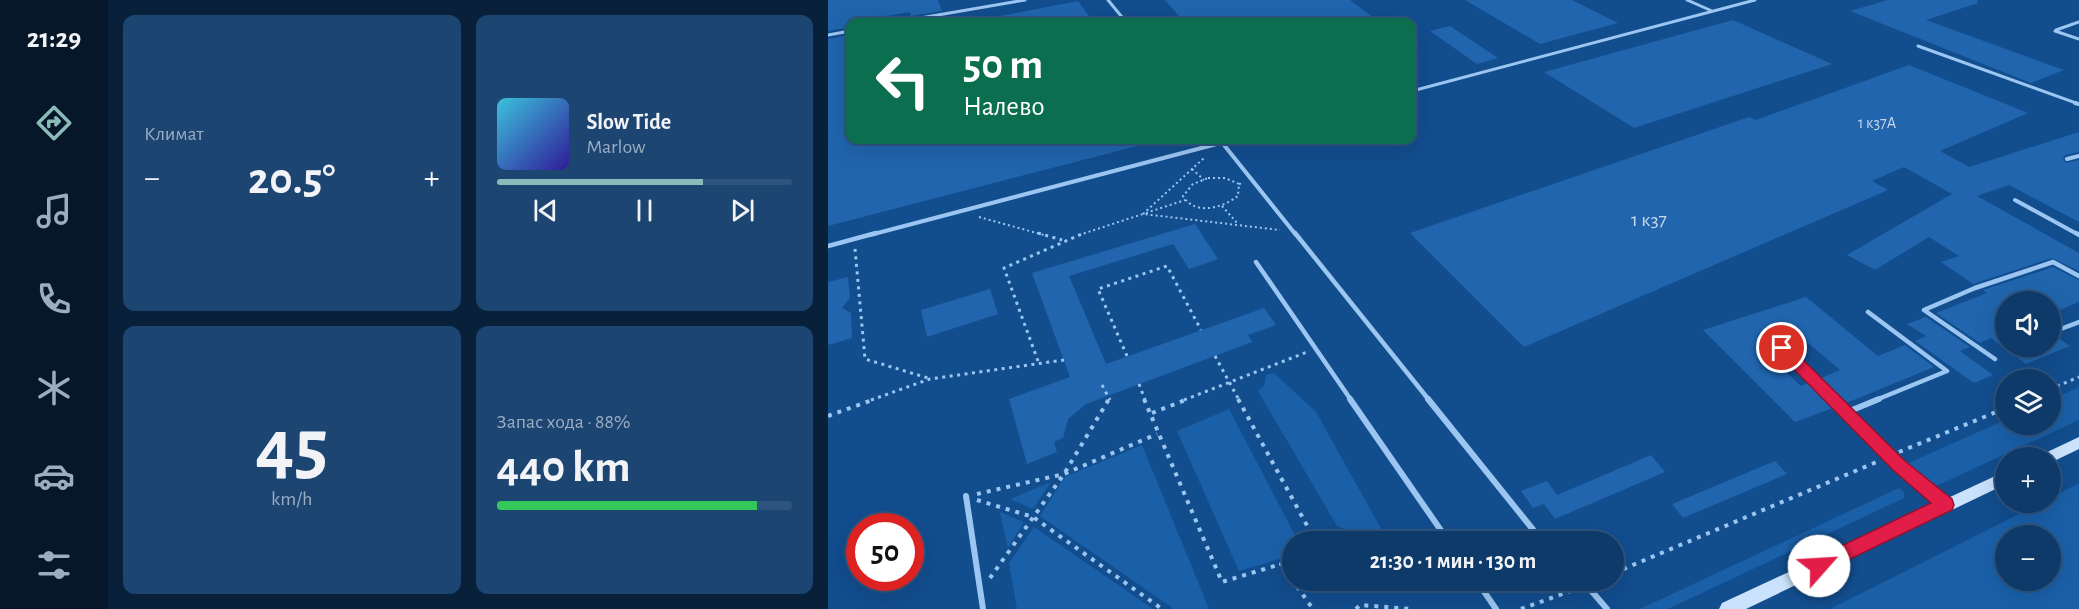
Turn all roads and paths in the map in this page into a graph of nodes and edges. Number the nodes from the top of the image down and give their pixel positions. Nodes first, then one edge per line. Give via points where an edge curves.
1 (1025, 0) edge
2 (1108, 0) edge
3 (1687, 0) edge
4 (1755, 0) edge
5 (1712, 11) junction
6 (920, 18) edge
7 (1123, 18) edge
8 (2079, 22) edge
9 (846, 32) edge
10 (828, 35) edge
11 (2079, 39) edge
12 (1918, 46) dead end
13 (1416, 91) edge
14 (2079, 104) edge
15 (1210, 144) edge
16 (1218, 144) edge
17 (1223, 144) edge
18 (2079, 156) edge
19 (2067, 159) dead end
20 (1192, 169) junction
21 (1204, 180) junction
22 (1185, 200) junction
23 (2015, 200) dead end
24 (1222, 206) junction
25 (960, 211) junction
26 (1143, 214) junction
27 (1239, 225) junction
28 (1294, 232) junction
29 (2079, 235) edge
30 (854, 239) junction
31 (1064, 240) junction
32 (828, 246) edge
33 (1256, 262) dead end
34 (2079, 276) edge
35 (1868, 312) dead end
36 (2079, 322) edge
37 (2061, 329) edge
38 (1201, 330) dead end
39 (1782, 348) dead end
40 (1316, 349) junction
41 (1127, 356) dead end
42 (1215, 356) dead end
43 (1995, 359) dead end
44 (1064, 360) dead end
45 (1038, 362) junction
46 (2079, 376) edge
47 (930, 379) junction
48 (1228, 382) junction
49 (2061, 383) edge
50 (1139, 384) dead end
51 (1102, 385) dead end
52 (1152, 413) junction
53 (1845, 413) junction
54 (1995, 413) edge
55 (828, 416) edge
56 (1157, 434) junction
57 (2079, 443) edge
58 (2061, 452) edge
59 (1890, 457) junction
60 (1064, 474) junction
61 (1995, 482) edge
62 (966, 496) junction
63 (1946, 505) junction
64 (1033, 517) junction
65 (1310, 531) edge
66 (1441, 531) edge
67 (1534, 531) edge
68 (1281, 564) joint
69 (1624, 569) edge
70 (1484, 591) edge
71 (1565, 591) edge
72 (1592, 591) edge
73 (981, 592) junction
74 (983, 609) edge
75 (1162, 609) edge
76 (1313, 609) edge
77 (1356, 609) edge
78 (1412, 609) edge
79 (1496, 609) edge
80 (1521, 609) edge
81 (1607, 609) edge
82 (1728, 609) edge

1 - 6 lane
2 - 7 lane
3 - 5 lane
4 - 5 lane
5 - 13 lane
8 - 11 lane via 2055,31
9 - 10 lane
12 - 14 lane
15 - 25 lane
16 - 20 path
17 - 28 lane
18 - 19 lane
20 - 21 path
20 - 26 path
21 - 22 path via 1185,191
21 - 24 path via 1224,178 1239,184 1238,196
22 - 24 path via 1195,207
22 - 26 path
23 - 29 lane
24 - 27 path
25 - 30 lane
25 - 31 path
26 - 27 path
26 - 31 path
27 - 28 path
28 - 67 lane
30 - 32 lane
30 - 47 path via 865,359
31 - 45 path via 1004,268
33 - 40 lane
34 - 43 lane via 2053,262 1924,310
35 - 53 lane via 1947,370
36 - 37 lane
38 - 41 path via 1167,266 1098,289
39 - 53 lane
40 - 48 path
40 - 66 lane
42 - 48 path
44 - 45 path
45 - 47 path
46 - 49 path
47 - 55 path
48 - 52 path
48 - 65 path
50 - 52 path
51 - 60 path via 1110,400
52 - 56 path
53 - 59 lane
54 - 59 path
56 - 60 path
56 - 68 path via 1222,582
57 - 58 main road
59 - 63 lane
59 - 69 path
60 - 62 path
60 - 64 path
61 - 63 main road
62 - 64 path
62 - 73 lane
63 - 82 main road
64 - 73 path
64 - 75 path
68 - 76 path
70 - 79 lane
71 - 80 path
72 - 81 lane
73 - 74 lane
77 - 78 path via 1360,605

